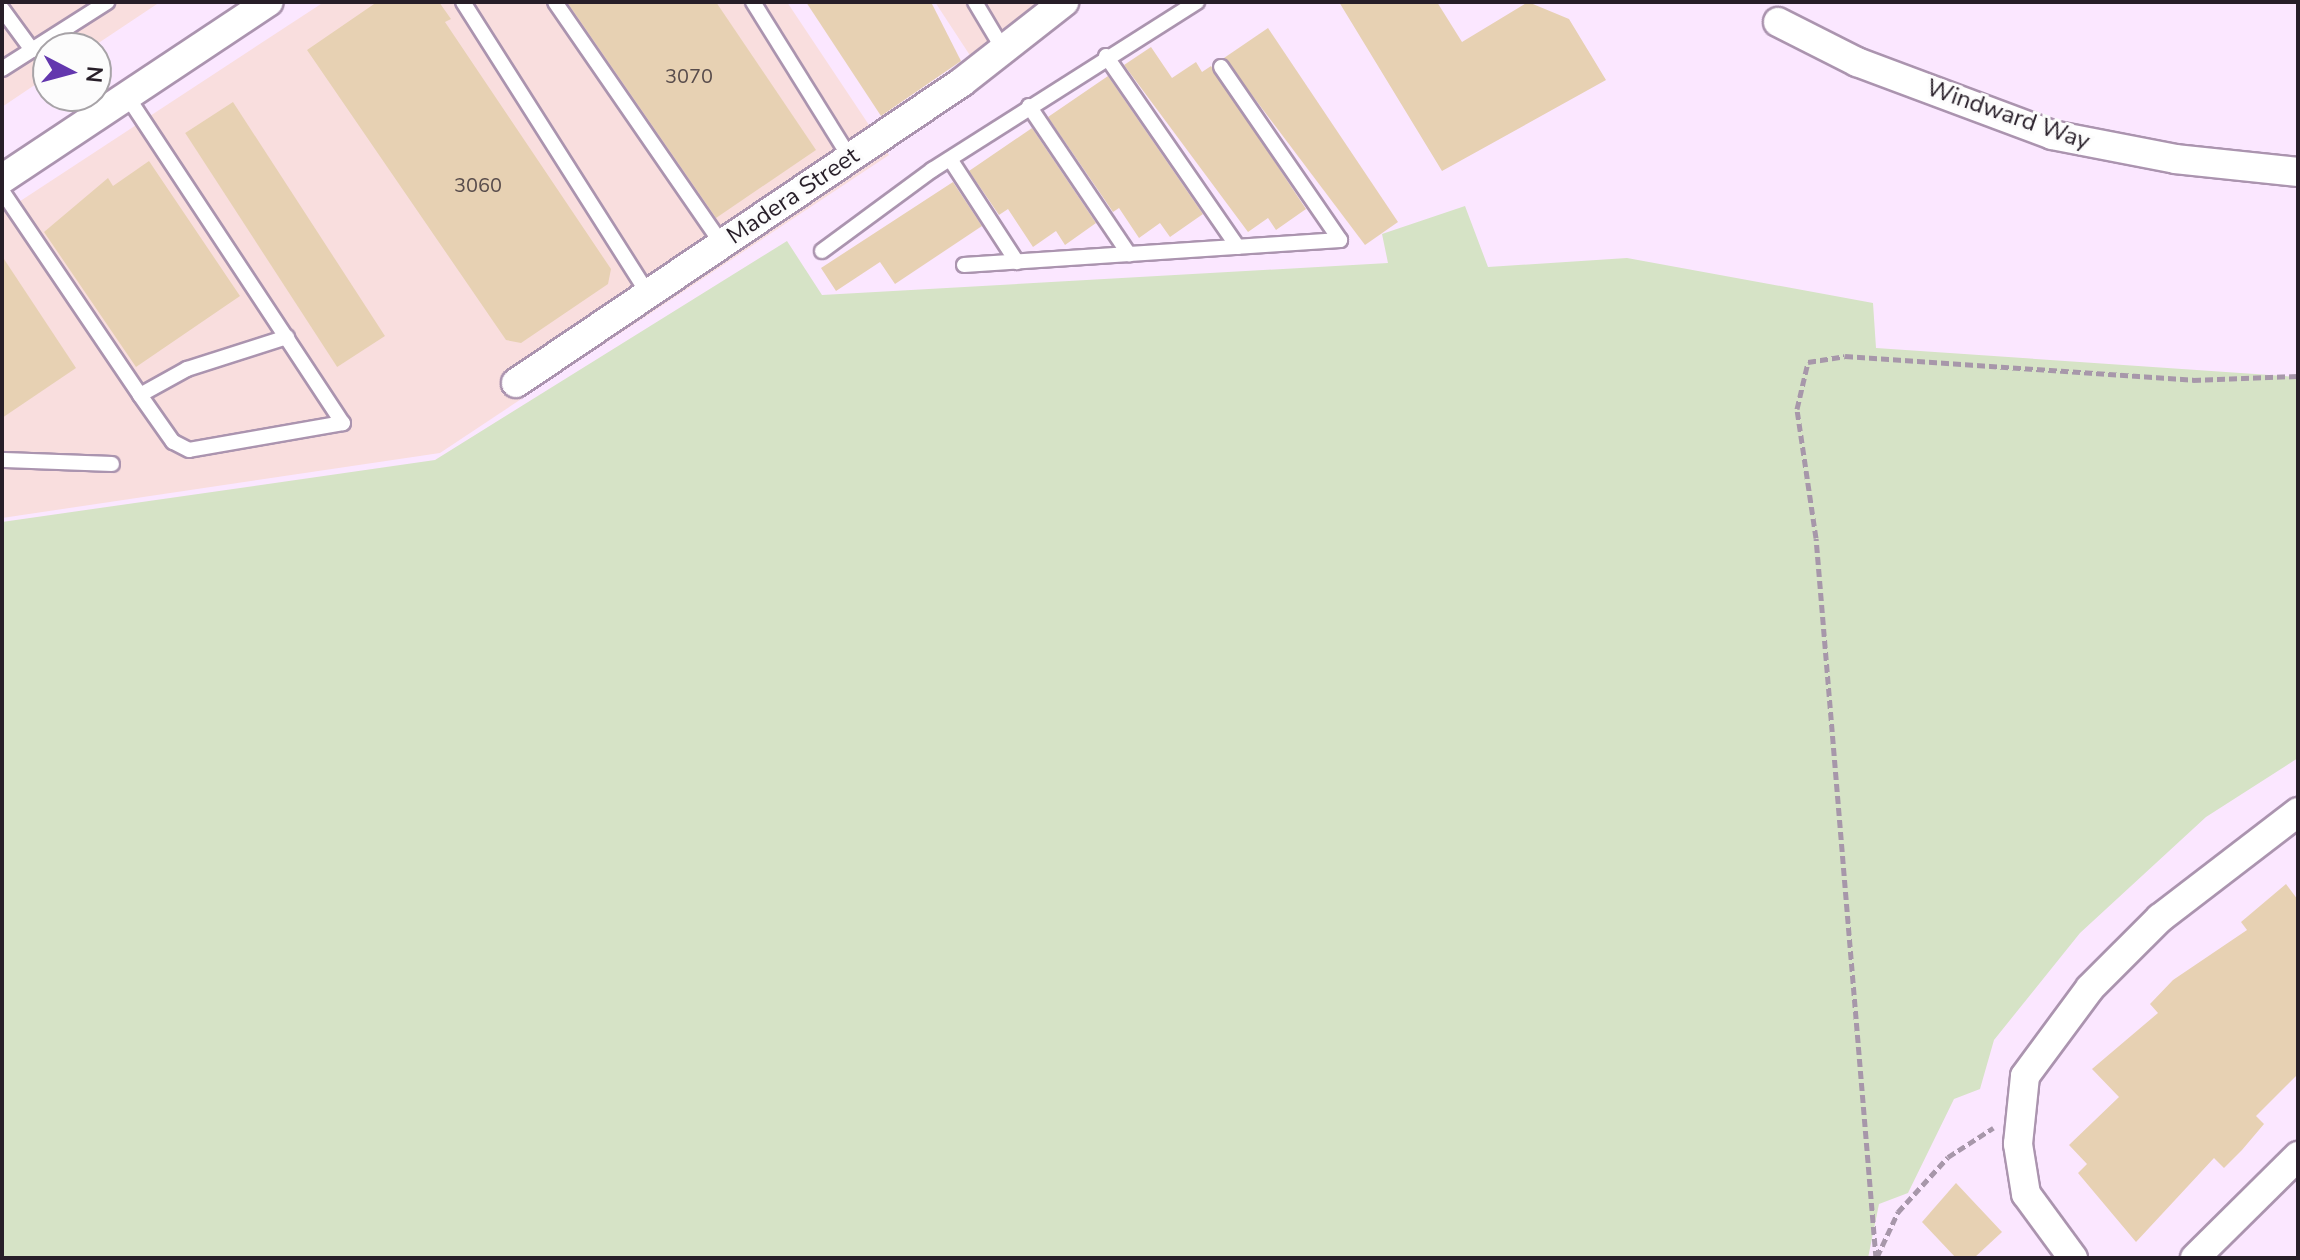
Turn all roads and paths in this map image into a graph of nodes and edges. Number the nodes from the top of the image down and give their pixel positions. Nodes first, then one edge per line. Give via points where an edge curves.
1 (107, 2) edge
2 (268, 2) edge
3 (463, 2) edge
4 (555, 2) edge
5 (753, 2) edge
6 (975, 2) edge
7 (1064, 2) edge
8 (1197, 2) edge
9 (91, 6) edge
10 (2, 9) edge
11 (1778, 22) dead end
12 (56, 32) edge
13 (1003, 49) junction
14 (32, 50) joint
15 (1106, 56) junction
16 (1221, 67) dead end
17 (2, 69) edge
18 (127, 96) junction
19 (1029, 106) junction
20 (850, 158) junction
21 (950, 159) junction
22 (2298, 172) edge
23 (2, 179) edge
24 (2, 191) edge
25 (722, 244) junction
26 (1238, 247) junction
27 (822, 251) dead end
28 (1129, 254) junction
29 (1017, 262) junction
30 (964, 265) dead end
31 (648, 294) junction
32 (287, 337) junction
33 (2298, 376) edge
34 (516, 383) dead end
35 (140, 395) junction
36 (2, 460) edge
37 (112, 464) dead end
38 (2298, 812) edge
39 (2021, 1111) junction
40 (2298, 1156) edge
41 (1876, 1258) edge
42 (2073, 1258) edge
43 (2195, 1258) edge

1 - 9 lane
2 - 18 street
3 - 31 lane
4 - 25 lane
5 - 20 lane
6 - 13 lane
7 - 13 street, Madera Street
8 - 15 lane
9 - 12 lane
10 - 14 lane
11 - 22 street, Windward Way via 1857,62 2052,135 2175,159
13 - 20 street, Madera Street
14 - 17 lane
15 - 19 lane
15 - 26 lane
16 - 26 lane via 1340,240
18 - 23 street
18 - 32 lane
19 - 21 lane
19 - 28 lane
20 - 25 street, Madera Street
21 - 27 lane
21 - 29 lane
24 - 35 lane
25 - 31 street, Madera Street
26 - 28 lane
28 - 29 lane
29 - 30 lane
31 - 34 street, Madera Street
32 - 35 lane via 187,369
32 - 35 lane via 343,423 189,450 173,442
33 - 41 path via 2193,380 1859,357 1808,362 1797,409 1816,538
36 - 37 lane
38 - 39 street via 2184,897 2090,988 2025,1076
39 - 41 path via 1948,1157 1898,1212
39 - 42 street via 2026,1194
40 - 43 street

